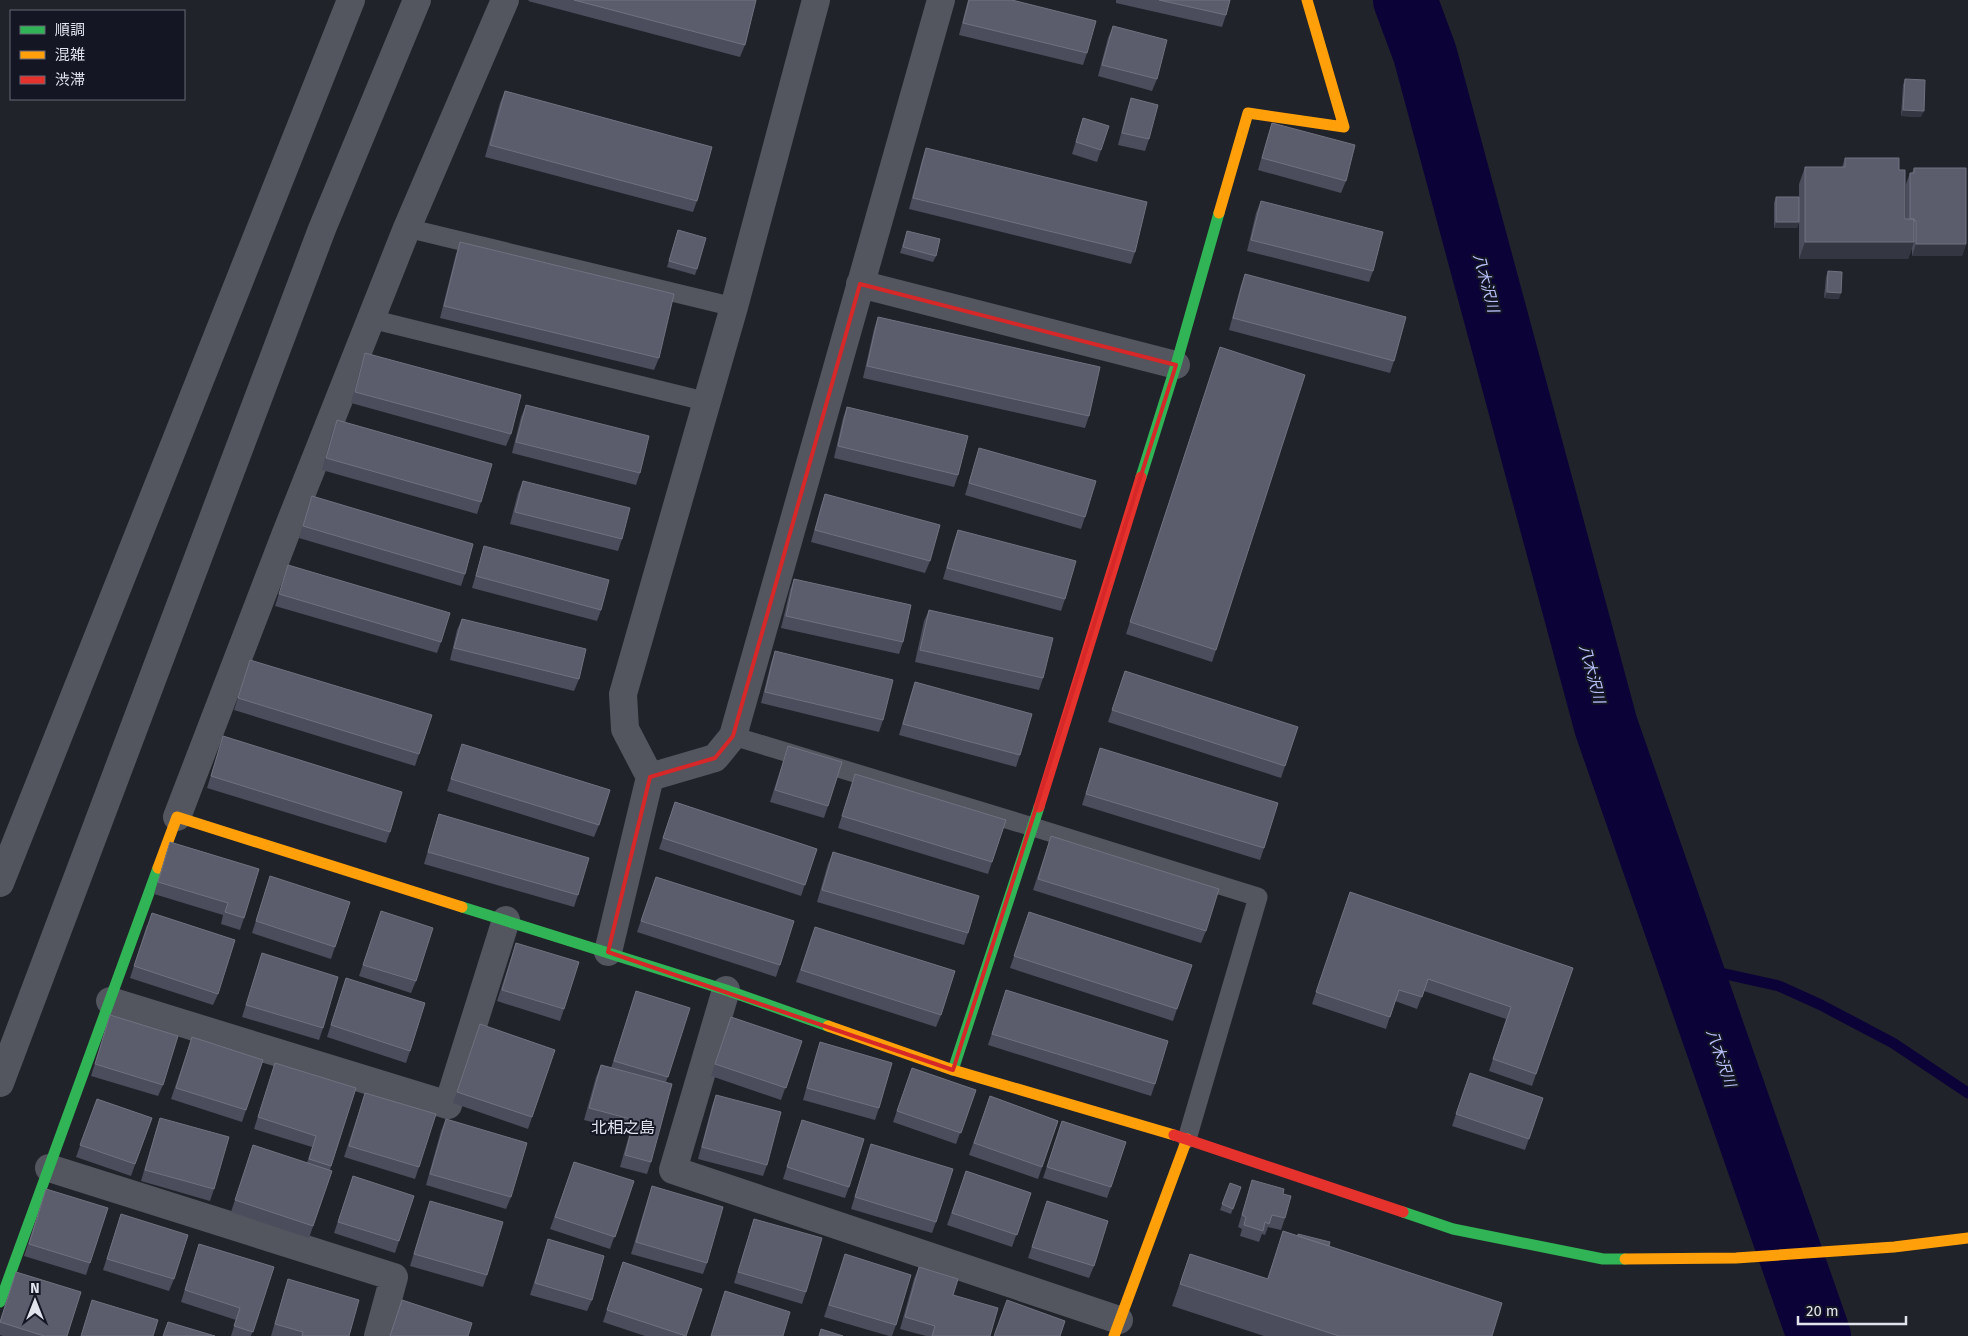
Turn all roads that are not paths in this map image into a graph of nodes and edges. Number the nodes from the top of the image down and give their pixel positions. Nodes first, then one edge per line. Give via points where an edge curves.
1 (351, 0) edge
2 (417, 0) edge
3 (504, 0) edge
4 (816, 0) edge
5 (941, 0) edge
6 (1307, 0) edge
7 (406, 228) junction
8 (860, 284) junction
9 (734, 307) junction
10 (371, 319) junction
11 (1176, 365) junction
12 (708, 402) junction
13 (733, 736) junction
14 (650, 778) junction
15 (177, 817) junction
16 (1033, 827) junction
17 (0, 883) edge
18 (506, 920) junction
19 (608, 952) junction
20 (726, 990) junction
21 (110, 1001) junction
22 (953, 1070) junction
23 (0, 1083) edge
24 (1187, 1139) junction
25 (49, 1168) junction
26 (1968, 1238) edge
27 (0, 1302) edge
28 (1116, 1328) edge
29 (378, 1336) edge

1 - 17 street
2 - 23 street via 322,229
3 - 7 street
4 - 9 street
5 - 8 street
6 - 11 street via 1344,127 1248,112
7 - 9 lane
7 - 10 street
8 - 11 street
8 - 13 street
9 - 12 street
10 - 12 lane
10 - 15 street
11 - 16 street
12 - 14 street via 623,694 625,729
13 - 14 street via 715,758
13 - 16 lane
14 - 19 street
15 - 18 street
15 - 21 street
16 - 22 street
16 - 24 lane via 1258,897
18 - 19 street
18 - 21 street via 448,1105
19 - 20 street
20 - 22 street
20 - 28 street via 673,1170
21 - 25 street
22 - 24 street
24 - 26 street via 1453,1229 1603,1259 1736,1258
24 - 28 street
25 - 27 street
25 - 29 street via 394,1277

